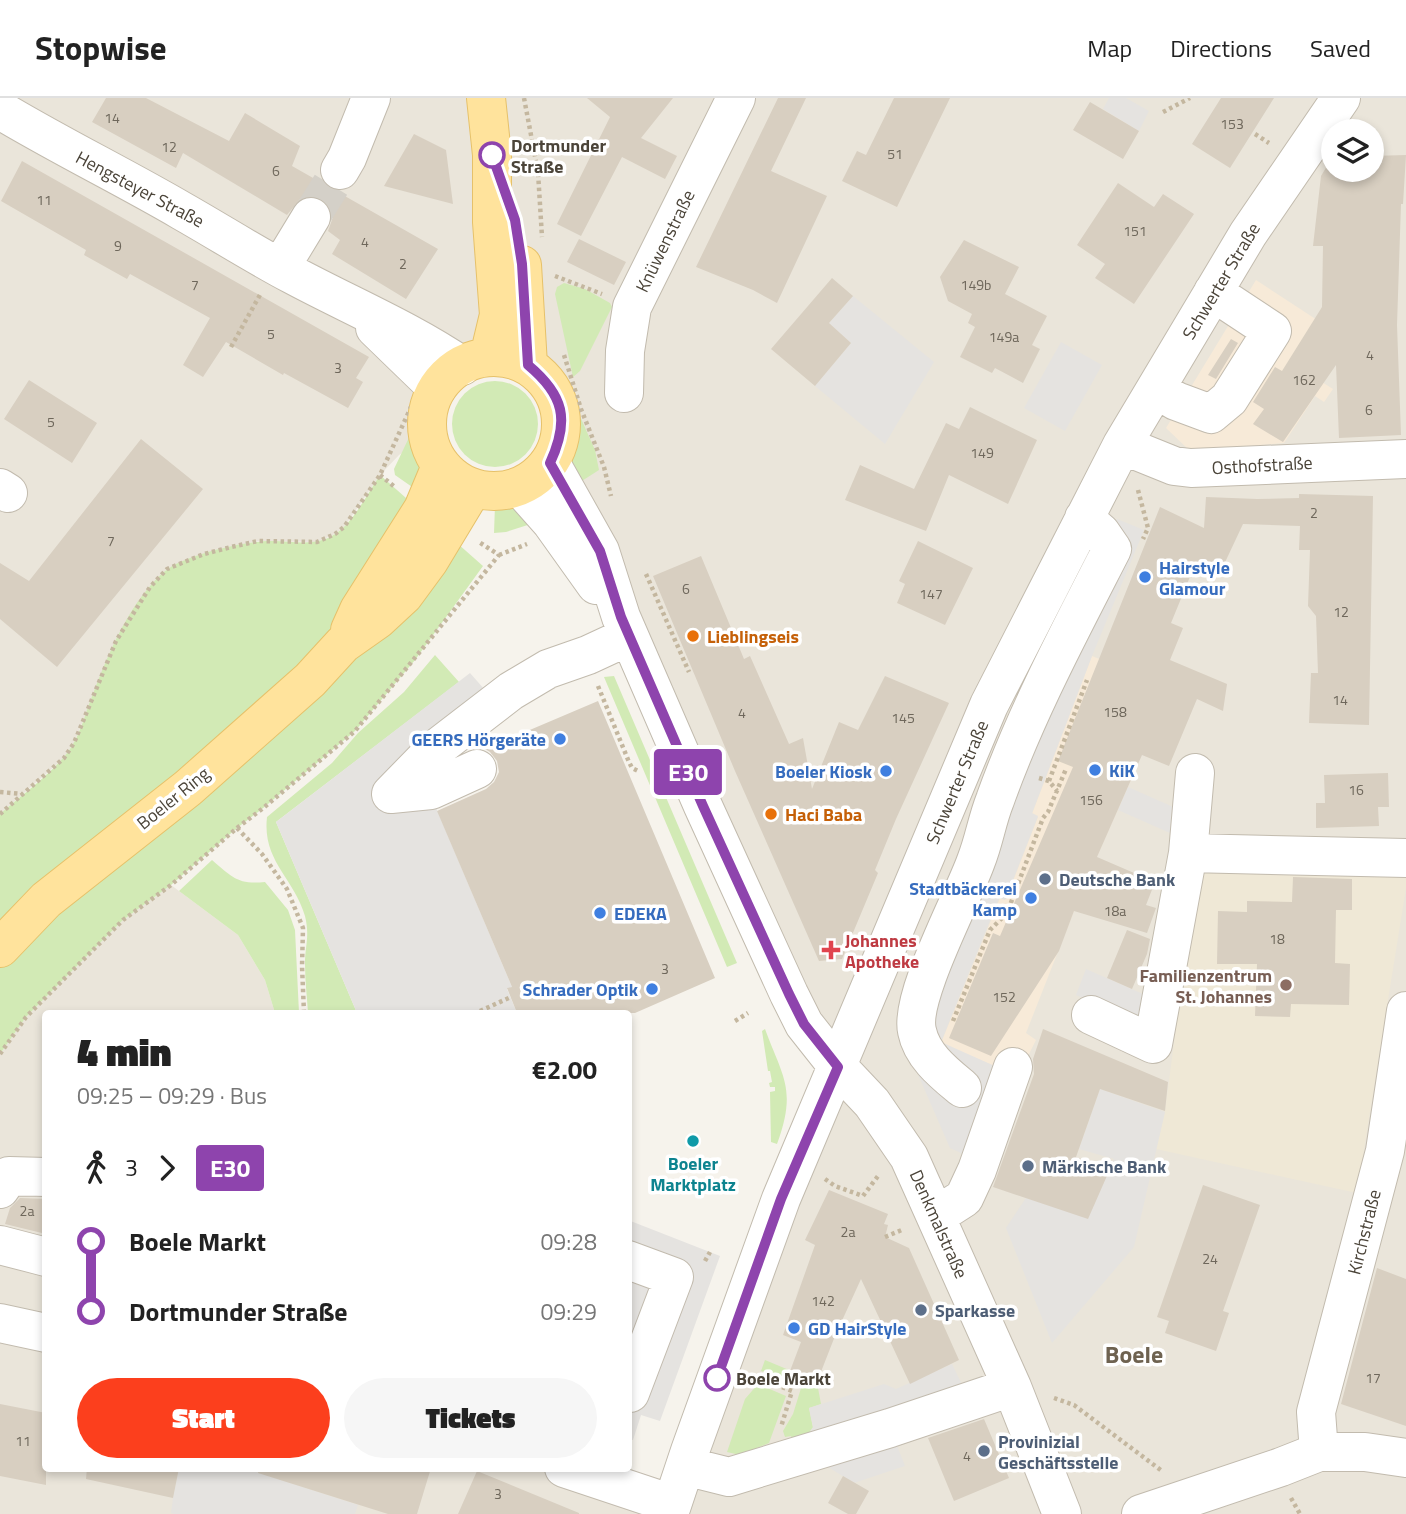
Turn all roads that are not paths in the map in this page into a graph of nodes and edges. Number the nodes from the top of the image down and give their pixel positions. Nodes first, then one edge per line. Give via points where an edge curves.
1 (372, 98) edge
2 (485, 98) edge
3 (736, 98) edge
4 (1341, 98) edge
5 (0, 110) edge
6 (492, 155) junction
7 (340, 170) tunnel mouth
8 (311, 217) tunnel mouth
9 (272, 279) junction
10 (1213, 292) junction
11 (528, 365) junction
12 (450, 370) junction
13 (1156, 389) junction
14 (624, 393) dead end
15 (1122, 445) junction
16 (1406, 458) edge
17 (550, 463) junction
18 (441, 466) junction
19 (520, 487) junction
20 (473, 488) junction
21 (437, 516) junction
22 (1084, 518) junction
23 (625, 627) junction
24 (1007, 669) junction
25 (1042, 689) junction
26 (477, 769) dead end
27 (1195, 772) dead end
28 (1188, 853) junction
29 (1406, 858) edge
30 (912, 888) junction
31 (955, 909) junction
32 (0, 948) edge
33 (1406, 1011) edge
34 (1091, 1015) dead end
35 (838, 1067) junction
36 (1013, 1067) dead end
37 (962, 1088) dead end
38 (42, 1177) edge
39 (0, 1189) edge
40 (920, 1223) junction
41 (0, 1245) edge
42 (42, 1257) edge
43 (632, 1261) edge
44 (643, 1318) edge
45 (0, 1323) edge
46 (42, 1332) edge
47 (632, 1381) edge
48 (1012, 1387) junction
49 (1319, 1452) junction
50 (1405, 1456) edge
51 (685, 1466) junction
52 (574, 1472) edge
53 (671, 1509) edge
54 (1062, 1514) edge
55 (1141, 1514) edge

1 - 7 street
2 - 6 main road
3 - 14 street, Knüwenstraße via 632,307
4 - 10 street, Schwerter Straße
5 - 9 street, Hengsteyer Straße via 181,210
6 - 11 main road via 515,220
6 - 12 main road via 499,315
8 - 9 street
9 - 12 street, Hengsteyer Straße via 357,309 433,346
10 - 13 street, Schwerter Straße
10 - 13 street via 1272,331 1229,399 1211,414
11 - 12 main road via 504,357
11 - 17 main road via 554,392 561,412 559,443
12 - 18 main road via 432,400 427,424
13 - 15 street, Schwerter Straße
15 - 16 street, Osthofstraße via 1191,468
15 - 22 street, Schwerter Straße
17 - 19 main road
17 - 23 street via 600,551
18 - 20 main road
18 - 21 main road, Boeler Ring
19 - 20 main road via 493,492
19 - 23 street via 551,522
20 - 21 main road, Boeler Ring
21 - 32 main road, Boeler Ring via 359,610 343,644 310,680 188,788 46,900
22 - 24 street, Schwerter Straße
22 - 25 street via 1112,549
23 - 26 street via 588,655 548,669 492,704 433,751 391,794 431,790
23 - 35 street via 789,994 804,1024
24 - 25 street
24 - 30 street, Schwerter Straße
25 - 31 street via 994,800 976,862
27 - 28 street
28 - 29 street
28 - 34 street via 1153,1044
30 - 31 street
30 - 35 street, Schwerter Straße
31 - 37 street via 919,998 916,1030 937,1067
33 - 49 street, Kirchstraße via 1385,1151 1315,1412
35 - 40 street, Denkmalstraße via 872,1103 909,1157
35 - 51 street, Schwerter Straße via 781,1199
36 - 40 street via 964,1198
38 - 39 street via 9,1176
40 - 48 street, Denkmalstraße
41 - 42 street
43 - 44 street via 674,1277
44 - 47 street
45 - 46 street
48 - 51 street via 729,1477
48 - 54 street, Denkmalstraße
49 - 50 street
49 - 55 street
51 - 53 street, Schwerter Straße
52 - 53 street

